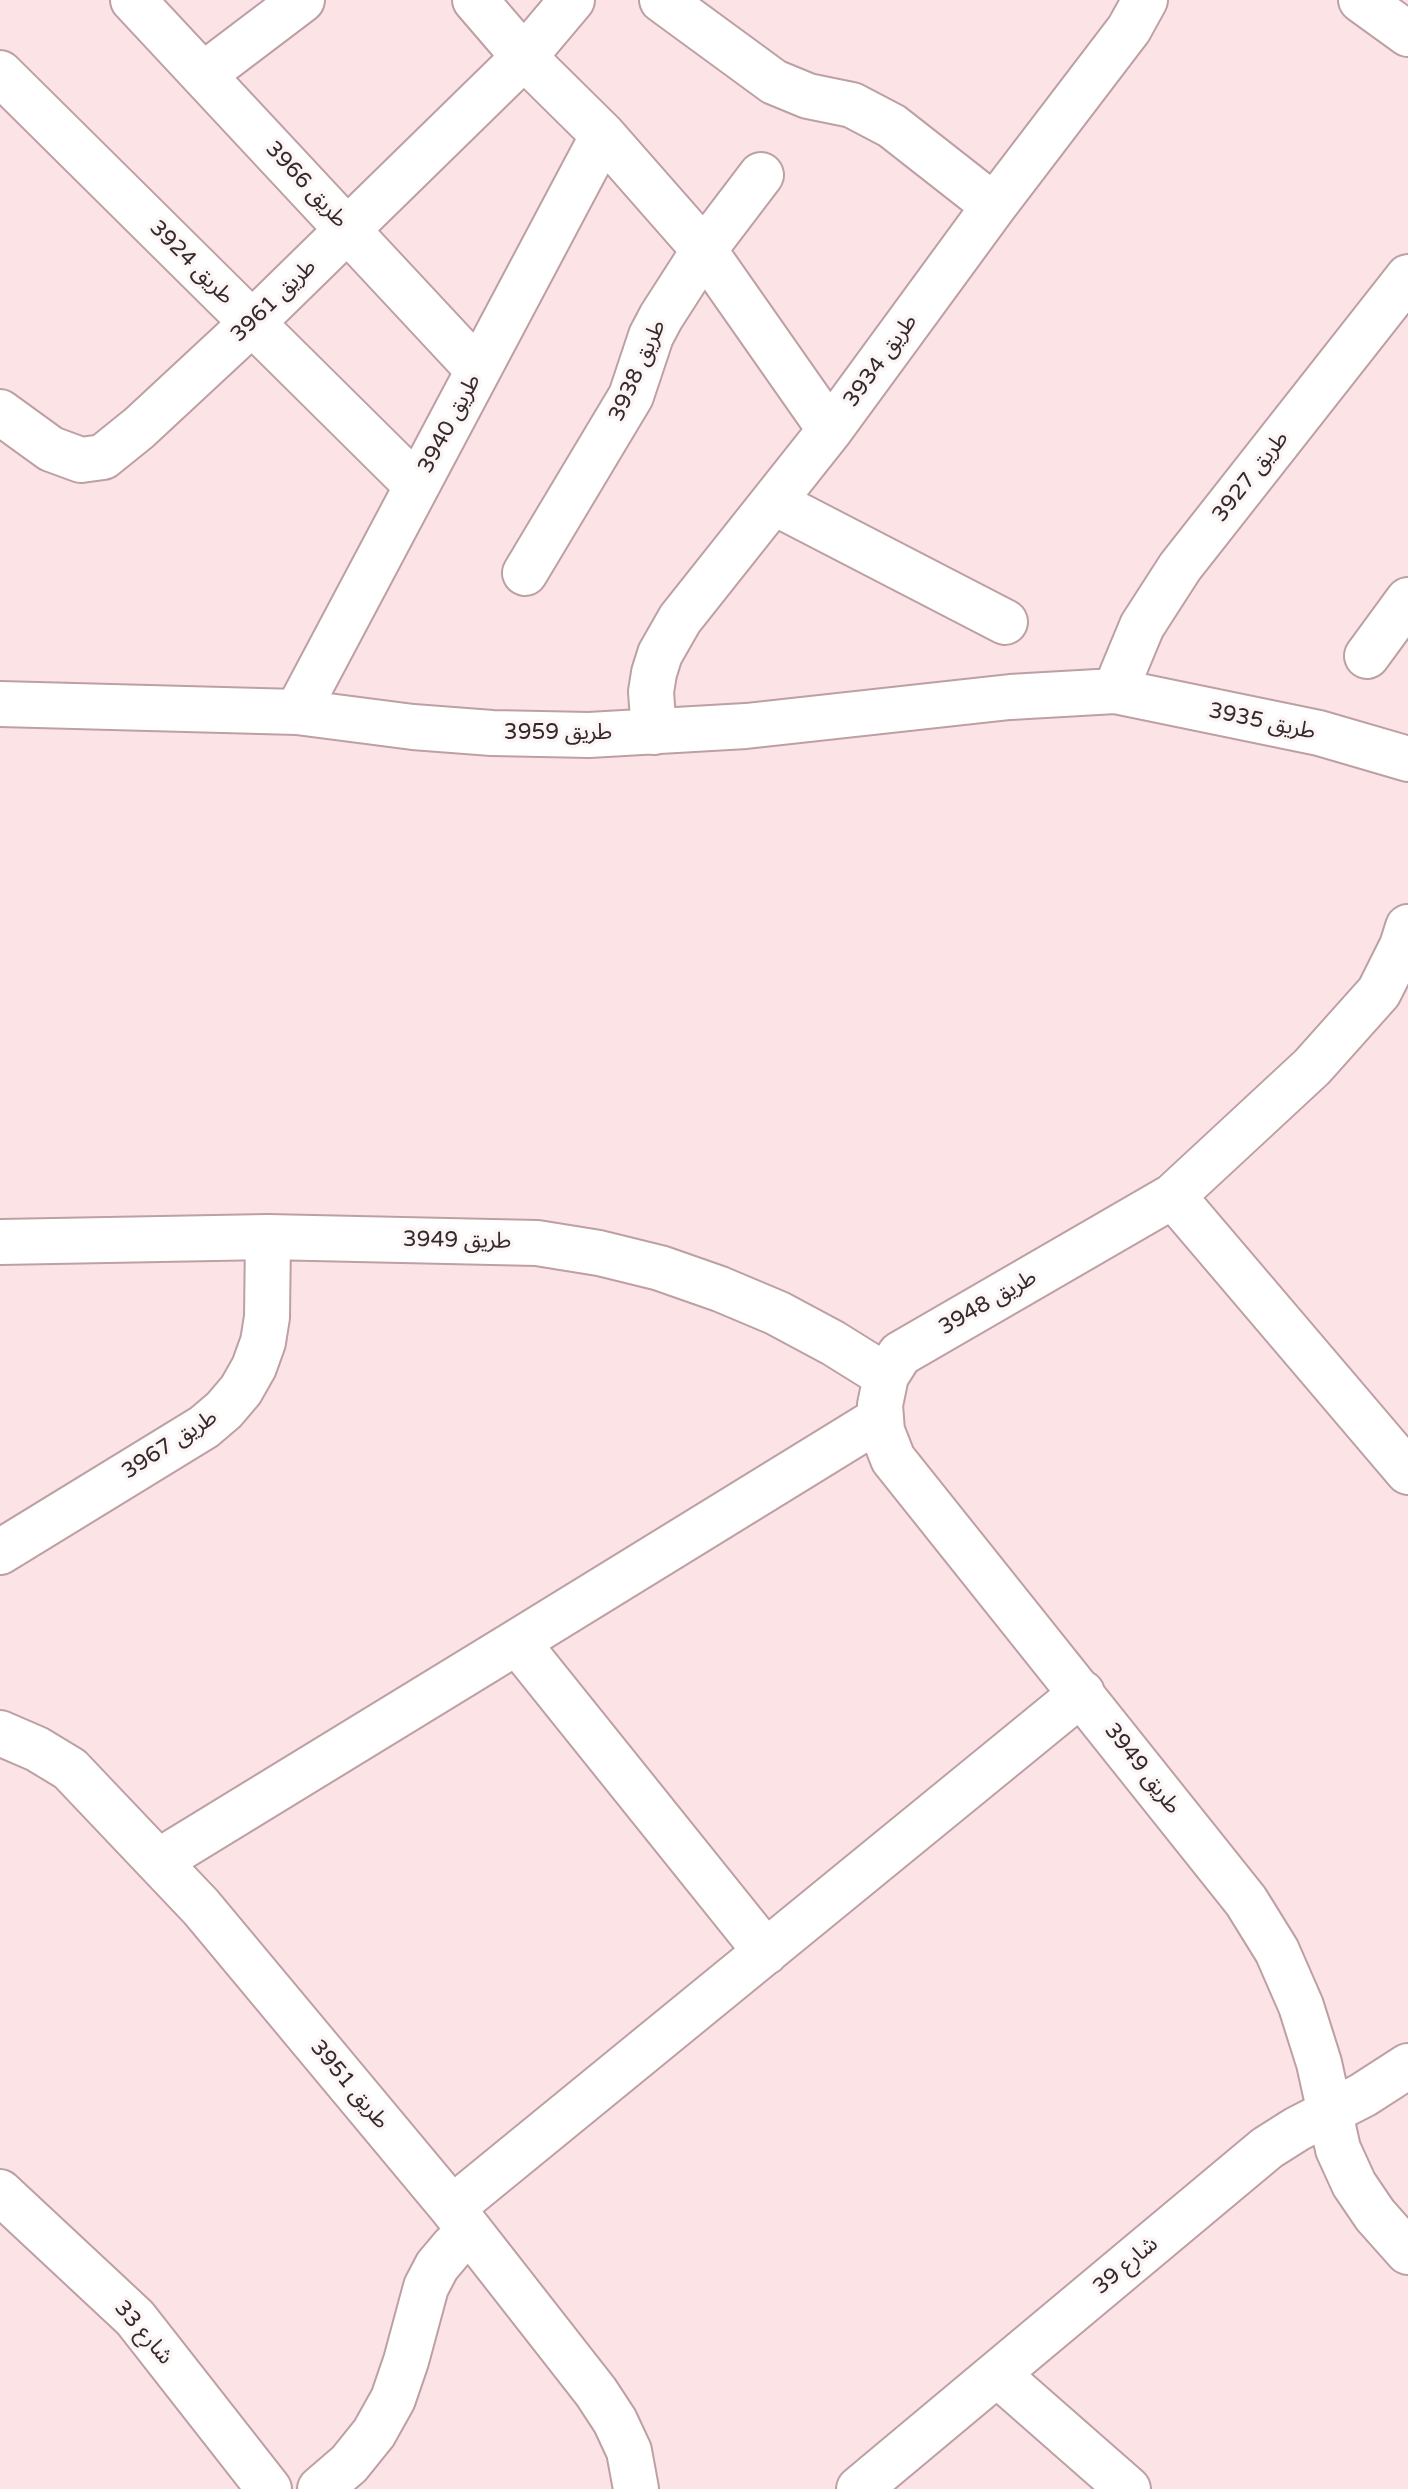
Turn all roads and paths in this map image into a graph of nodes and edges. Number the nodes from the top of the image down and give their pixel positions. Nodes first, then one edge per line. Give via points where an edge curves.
1 (133, 0) edge
2 (302, 0) edge
3 (475, 0) edge
4 (572, 0) edge
5 (662, 0) edge
6 (1145, 0) edge
7 (1361, 0) edge
8 (1408, 34) edge
9 (524, 57) junction
10 (0, 73) edge
11 (203, 75) junction
12 (603, 135) junction
13 (761, 175) dead end
14 (994, 206) junction
15 (347, 230) junction
16 (704, 250) junction
17 (1406, 285) edge
18 (252, 323) junction
19 (478, 370) junction
20 (0, 412) edge
21 (830, 430) junction
22 (417, 486) junction
23 (773, 502) junction
24 (525, 573) dead end
25 (1408, 600) edge
26 (1005, 622) dead end
27 (1367, 656) dead end
28 (1115, 691) junction
29 (0, 704) edge
30 (297, 712) junction
31 (654, 732) junction
32 (1408, 759) edge
33 (1408, 927) edge
34 (1173, 1196) junction
35 (268, 1237) junction
36 (0, 1242) edge
37 (884, 1397) junction
38 (1408, 1472) edge
39 (0, 1552) edge
40 (517, 1642) junction
41 (1082, 1693) junction
42 (0, 1733) edge
43 (159, 1861) junction
44 (766, 1952) junction
45 (1408, 2066) edge
46 (1328, 2112) junction
47 (0, 2192) edge
48 (461, 2220) junction
49 (1408, 2252) edge
50 (997, 2374) junction
51 (269, 2489) edge
52 (320, 2489) edge
53 (636, 2489) edge
54 (859, 2489) edge
55 (1128, 2489) edge

1 - 11 street, طريق 3966
2 - 11 street
3 - 9 street
4 - 9 street, طريق 3961
5 - 14 street via 774,82 852,105 892,126
6 - 14 street, طريق 3934 via 1129,29
7 - 8 street
9 - 12 street
9 - 15 street, طريق 3961
10 - 18 street, طريق 3924
11 - 15 street, طريق 3966
12 - 16 street
12 - 19 street, طريق 3940
13 - 16 street, طريق 3938
14 - 21 street, طريق 3934
15 - 18 street, طريق 3961
15 - 19 street, طريق 3966
16 - 21 street
16 - 24 street, طريق 3938 via 651,336 631,396
17 - 28 street, طريق 3927 via 1180,567 1142,626
18 - 20 street, طريق 3961 via 103,457 81,460 51,449
18 - 22 street, طريق 3924
19 - 22 street, طريق 3940
21 - 23 street, طريق 3934
22 - 30 street, طريق 3940
23 - 26 street
23 - 31 street, طريق 3934 via 664,645 651,692
25 - 27 street
28 - 31 street, طريق 3959
28 - 32 street, طريق 3935 via 1319,733
29 - 30 street, طريق 3959
30 - 31 street, طريق 3959 via 492,733
33 - 34 street, طريق 3948 via 1379,992 1312,1067
34 - 37 street, طريق 3948 via 900,1354
34 - 38 street
35 - 36 street, طريق 3949
35 - 37 street, طريق 3949 via 537,1243 660,1268 748,1301 833,1343
35 - 39 street, طريق 3967 via 263,1342 233,1400 204,1427
37 - 40 street, طريق 3948
37 - 41 street, طريق 3949 via 882,1431 893,1459
40 - 43 street, طريق 3948
40 - 44 street
41 - 44 street
41 - 46 street, طريق 3949 via 1246,1901 1277,1951 1301,2006
42 - 43 street, طريق 3951 via 70,1769
43 - 48 street, طريق 3951
44 - 48 street
45 - 46 street, شارع 39
46 - 49 street, طريق 3949 via 1354,2184
46 - 50 street, شارع 39 via 1239,2170
47 - 51 street, شارع 33 via 135,2318
48 - 52 street via 426,2287 398,2386 374,2433
48 - 53 street, طريق 3951 via 615,2421 629,2451
50 - 54 street, شارع 39
50 - 55 street

